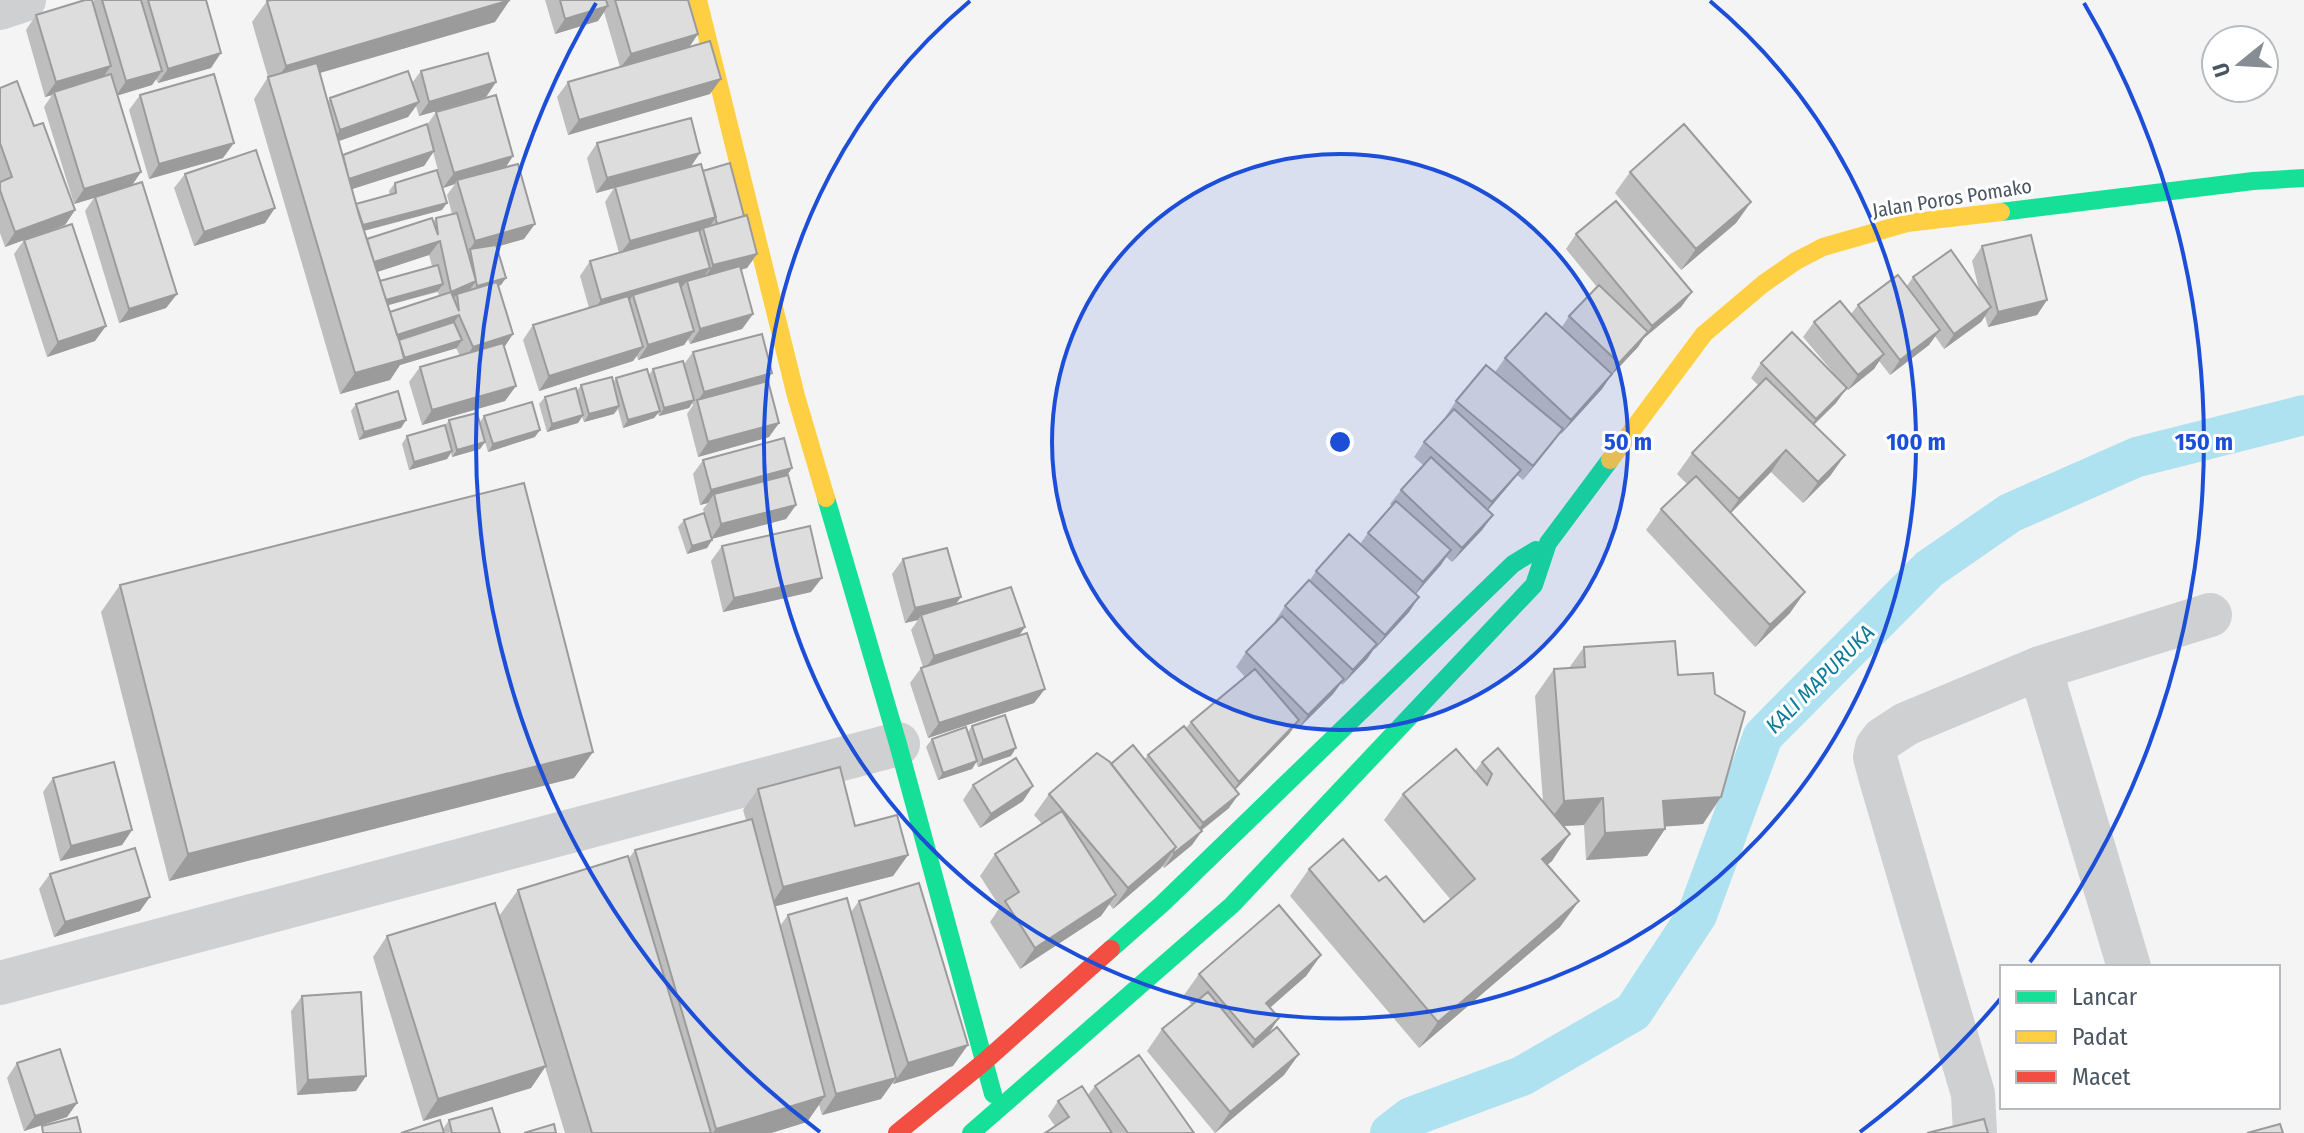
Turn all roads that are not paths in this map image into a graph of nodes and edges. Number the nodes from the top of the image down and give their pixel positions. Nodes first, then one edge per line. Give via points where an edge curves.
1 (24, 0) edge
2 (698, 0) edge
3 (0, 8) edge
4 (2304, 178) edge
5 (1548, 543) junction
6 (2210, 615) dead end
7 (2040, 668) junction
8 (898, 744) junction
9 (2128, 965) edge
10 (0, 983) edge
11 (984, 1062) junction
12 (1983, 1104) edge
13 (997, 1111) junction
14 (897, 1133) edge
15 (971, 1133) edge
16 (1001, 1133) edge

1 - 3 street
2 - 8 main road via 796,396
4 - 5 main road, Jalan Poros Pomako via 1907,223 1823,247 1763,284 1704,334
5 - 11 main road via 1513,564 1162,904
5 - 13 main road via 1534,585 1232,905
6 - 7 street
7 - 9 street
7 - 12 street via 1906,724 1883,739 1875,757
8 - 10 street
8 - 11 main road
11 - 13 main road
11 - 14 main road
13 - 15 main road
13 - 16 main road

